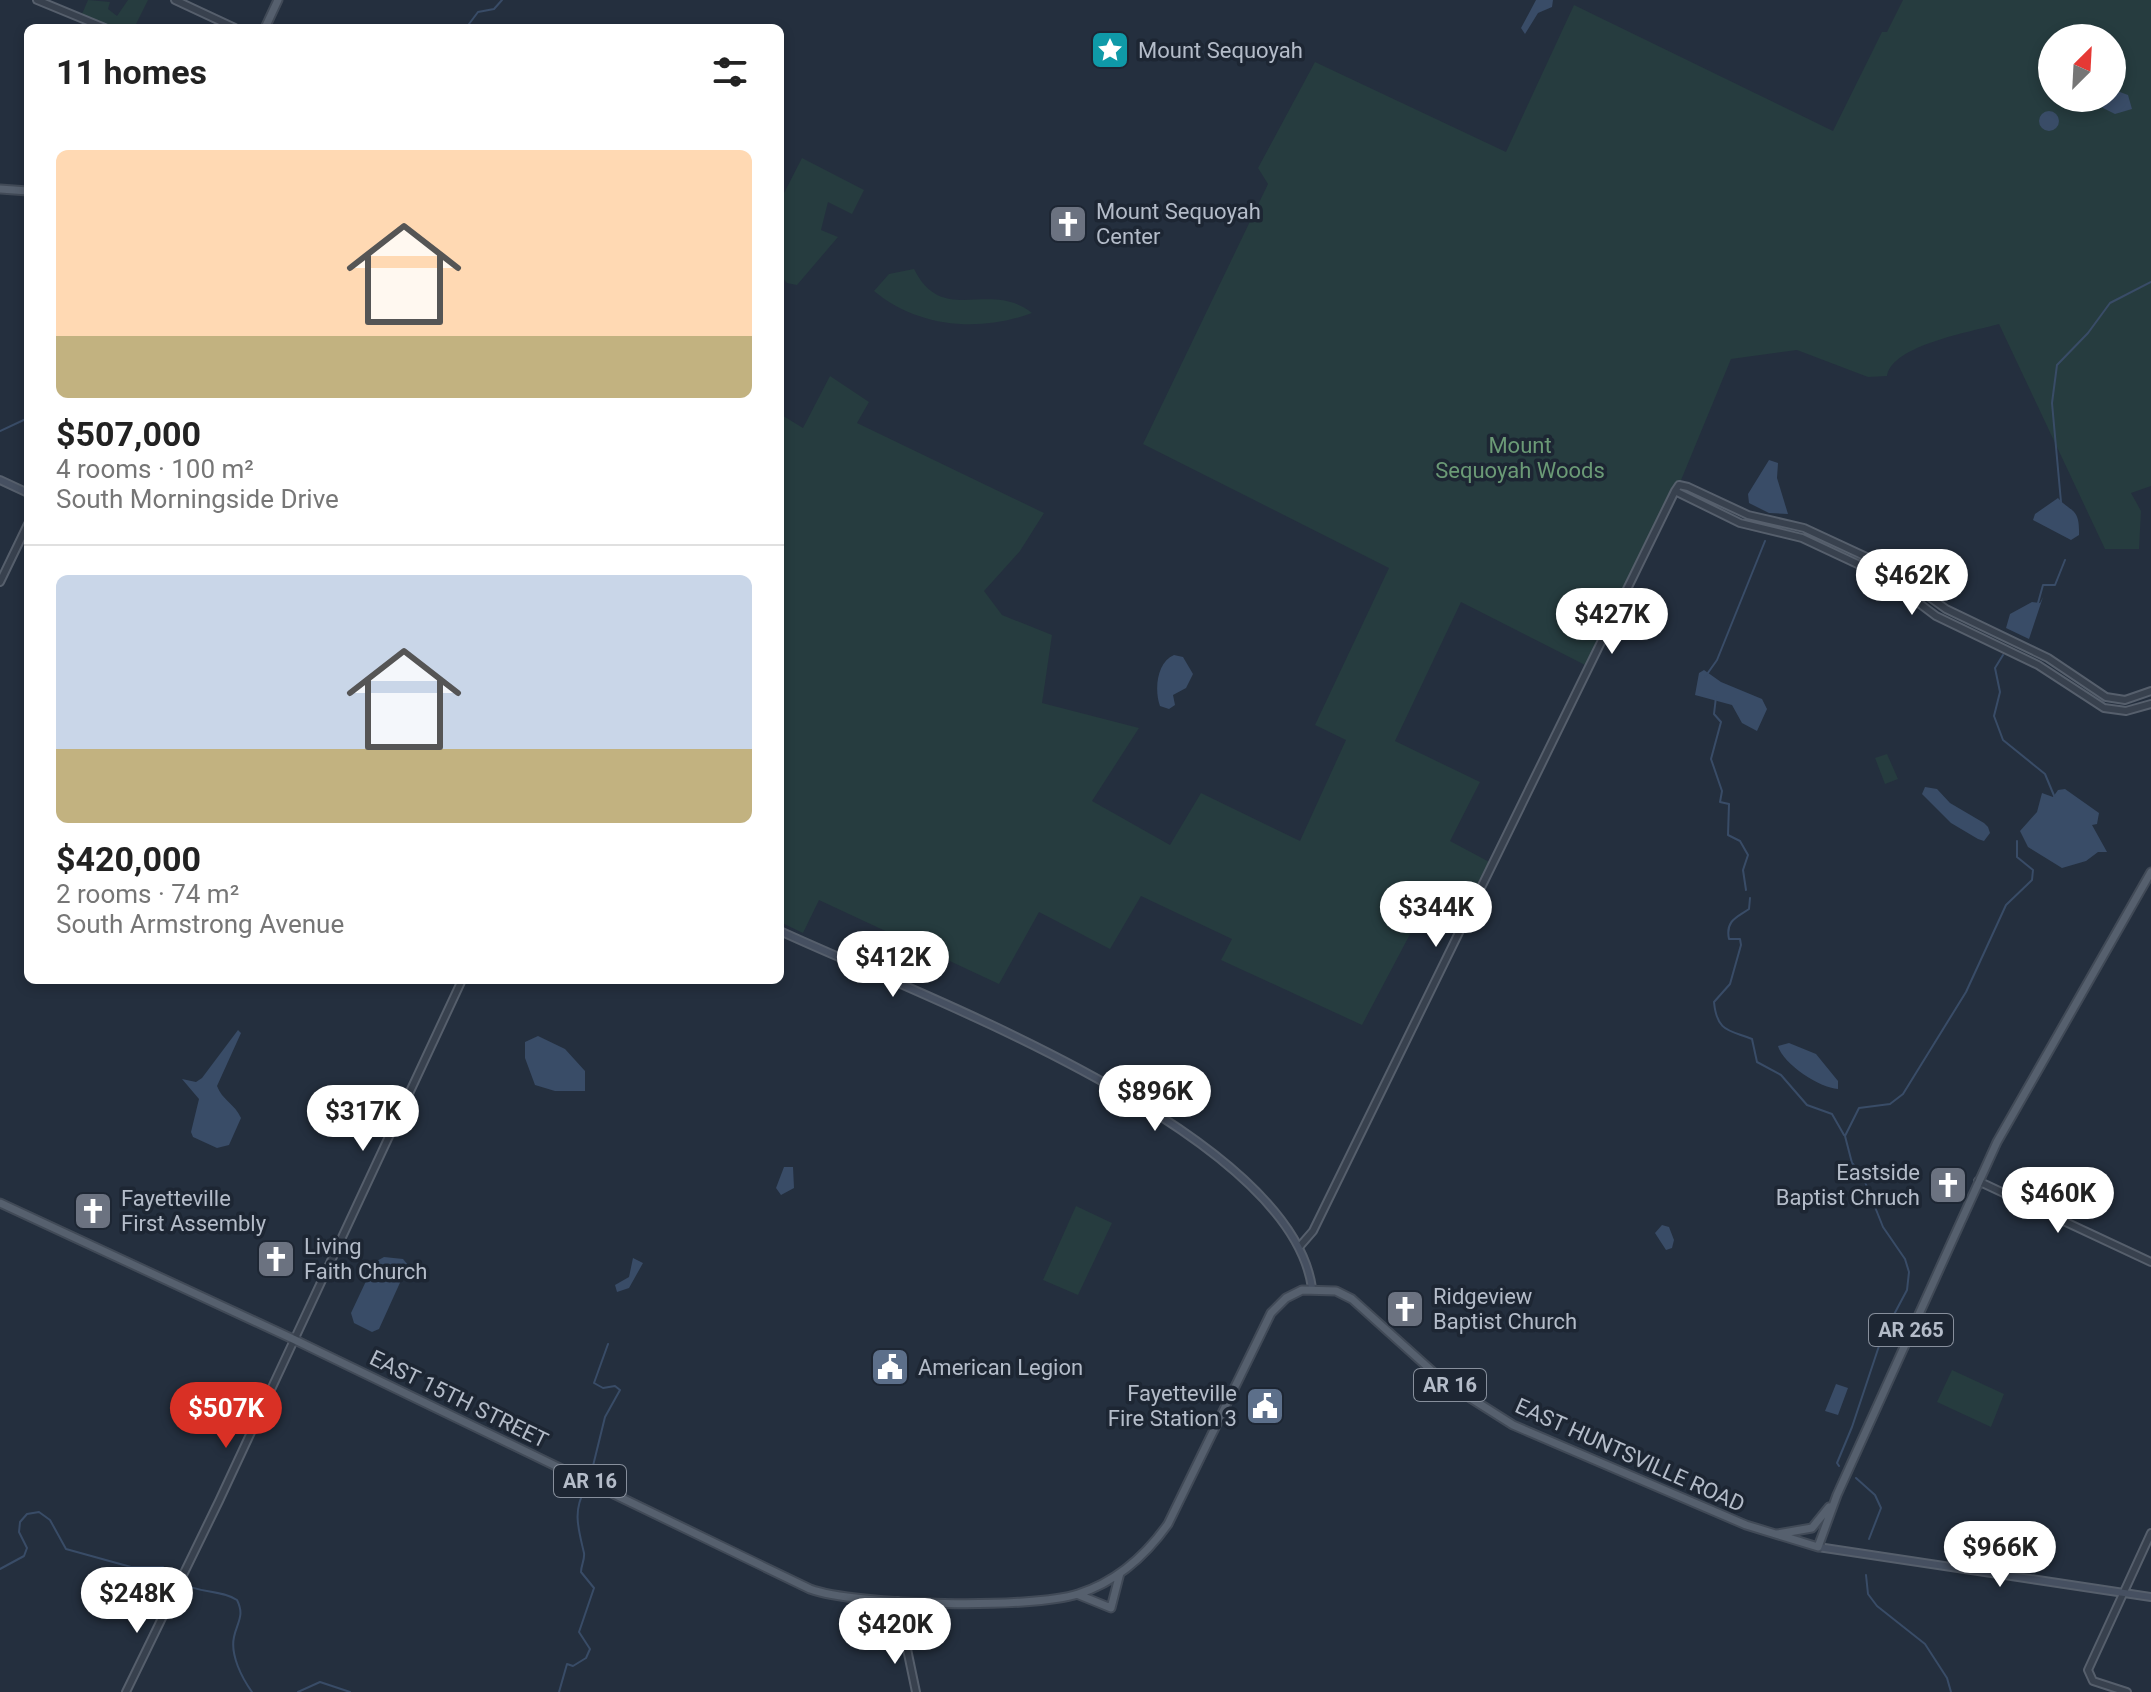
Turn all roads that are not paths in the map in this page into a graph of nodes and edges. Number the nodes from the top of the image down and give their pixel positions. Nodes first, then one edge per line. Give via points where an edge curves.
1 (37, 0) edge
2 (175, 0) edge
3 (278, 0) edge
4 (95, 24) edge
5 (226, 24) edge
6 (267, 24) edge
7 (0, 189) edge
8 (24, 191) edge
9 (0, 480) edge
10 (24, 491) edge
11 (1675, 491) junction
12 (1748, 515) junction
13 (1744, 525) junction
14 (24, 532) edge
15 (0, 582) edge
16 (2151, 691) edge
17 (2151, 704) edge
18 (2151, 872) edge
19 (784, 933) edge
20 (460, 984) edge
21 (1978, 1181) junction
22 (0, 1203) edge
23 (1300, 1246) junction
24 (2151, 1262) edge
25 (1312, 1288) junction
26 (293, 1339) junction
27 (1837, 1495) junction
28 (2151, 1533) edge
29 (1771, 1534) junction
30 (1818, 1547) junction
31 (1120, 1573) junction
32 (2123, 1593) junction
33 (1077, 1595) junction
34 (2151, 1597) edge
35 (897, 1601) junction
36 (930, 1601) junction
37 (904, 1634) junction
38 (126, 1692) edge
39 (916, 1692) edge
40 (2127, 1692) edge

1 - 4 street
2 - 5 street
3 - 6 main road
7 - 8 main road
9 - 10 main road
11 - 12 street via 1679,485 1688,487
11 - 13 street
11 - 23 street via 1313,1231
12 - 13 street
12 - 16 street via 1804,528 1888,567 1946,609 2048,658 2106,697 2125,700
13 - 17 street via 1802,538 1883,576 1936,616 2038,665 2104,708 2126,711
14 - 15 street
18 - 21 main road, AR 265
19 - 23 main road via 1054,1056 1181,1130 1237,1173
20 - 26 street
21 - 24 street
21 - 27 main road, AR 265
22 - 26 main road, EAST 15TH STREET / AR 16
23 - 25 main road
25 - 29 main road, EAST HUNTSVILLE ROAD / AR 16 via 1346,1296 1442,1380 1513,1425
25 - 31 main road, AR 16 via 1286,1298 1271,1313 1168,1524
26 - 35 main road, EAST 15TH STREET / AR 16 via 810,1589
26 - 38 street
27 - 29 main road via 1812,1528
27 - 30 main road, AR 265
28 - 32 street
29 - 30 main road, EAST HUNTSVILLE ROAD / AR 16
30 - 32 main road, EAST HUNTSVILLE ROAD / AR 16
31 - 33 main road, EAST 15TH STREET / AR 16
31 - 33 main road via 1111,1608
32 - 34 main road, EAST HUNTSVILLE ROAD / AR 16
32 - 40 street via 2091,1658 2089,1677
33 - 36 main road, EAST 15TH STREET / AR 16 via 1030,1602
35 - 36 main road, EAST 15TH STREET / AR 16
35 - 37 street
36 - 37 street via 910,1615
37 - 39 street

